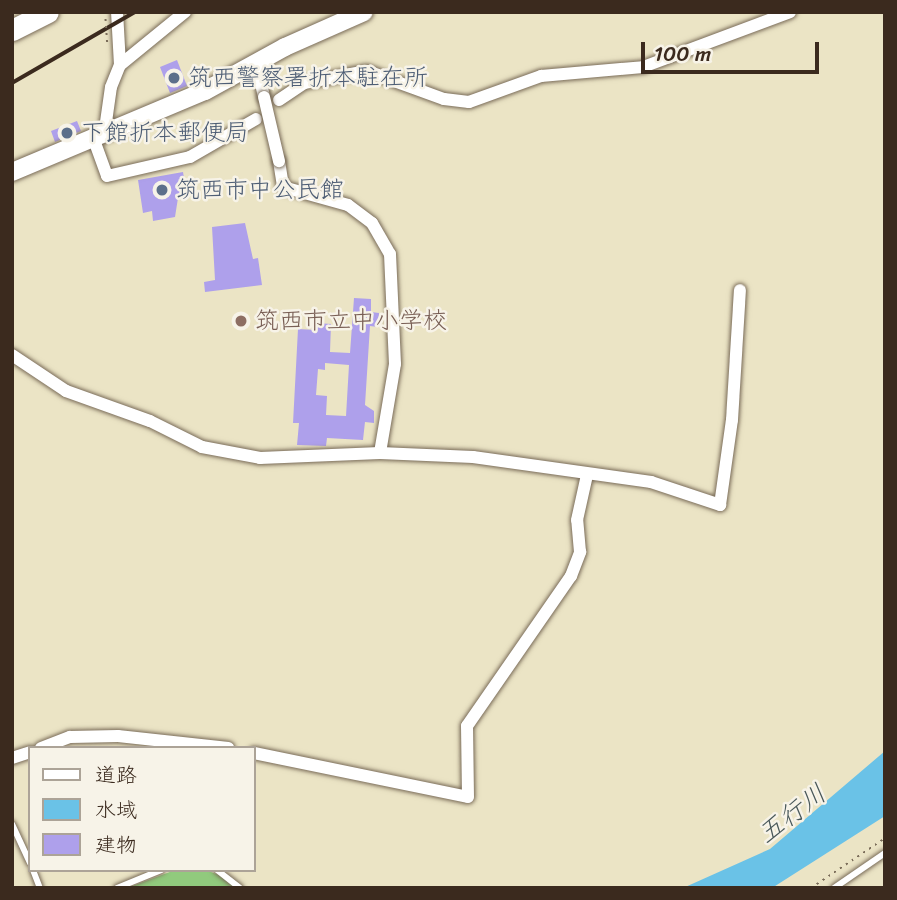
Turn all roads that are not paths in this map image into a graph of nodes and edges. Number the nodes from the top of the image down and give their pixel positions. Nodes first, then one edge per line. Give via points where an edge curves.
1 (48, 12) edge
2 (117, 12) edge
3 (185, 12) edge
4 (364, 12) edge
5 (790, 12) edge
6 (12, 30) edge
7 (256, 62) junction
8 (120, 65) junction
9 (279, 100) dead end
10 (256, 119) dead end
11 (99, 138) junction
12 (12, 172) edge
13 (740, 290) dead end
14 (12, 355) edge
15 (380, 453) junction
16 (587, 475) junction
17 (46, 746) edge
18 (210, 746) edge
19 (256, 753) edge
20 (12, 824) edge
21 (885, 853) edge
22 (28, 859) edge
23 (156, 872) edge
24 (220, 872) edge
25 (117, 888) edge
26 (240, 888) edge
27 (834, 888) edge

1 - 6 highway
2 - 8 street
3 - 8 street
4 - 7 street
5 - 9 street via 642,67 541,76 469,102 444,99 367,71 304,83
7 - 11 street via 205,92
7 - 15 street, bridge via 283,187 348,205 372,223 390,254 395,364
8 - 11 street
10 - 11 street via 190,157 107,176
11 - 12 street
13 - 16 street via 732,420 720,505 651,482
14 - 15 street via 66,391 150,421 202,447 260,458
15 - 16 street via 473,457
16 - 19 street via 577,520 580,552 570,576 467,726 468,797
17 - 18 street via 70,737 118,736
20 - 22 lane
21 - 27 lane
23 - 25 lane
24 - 26 lane

